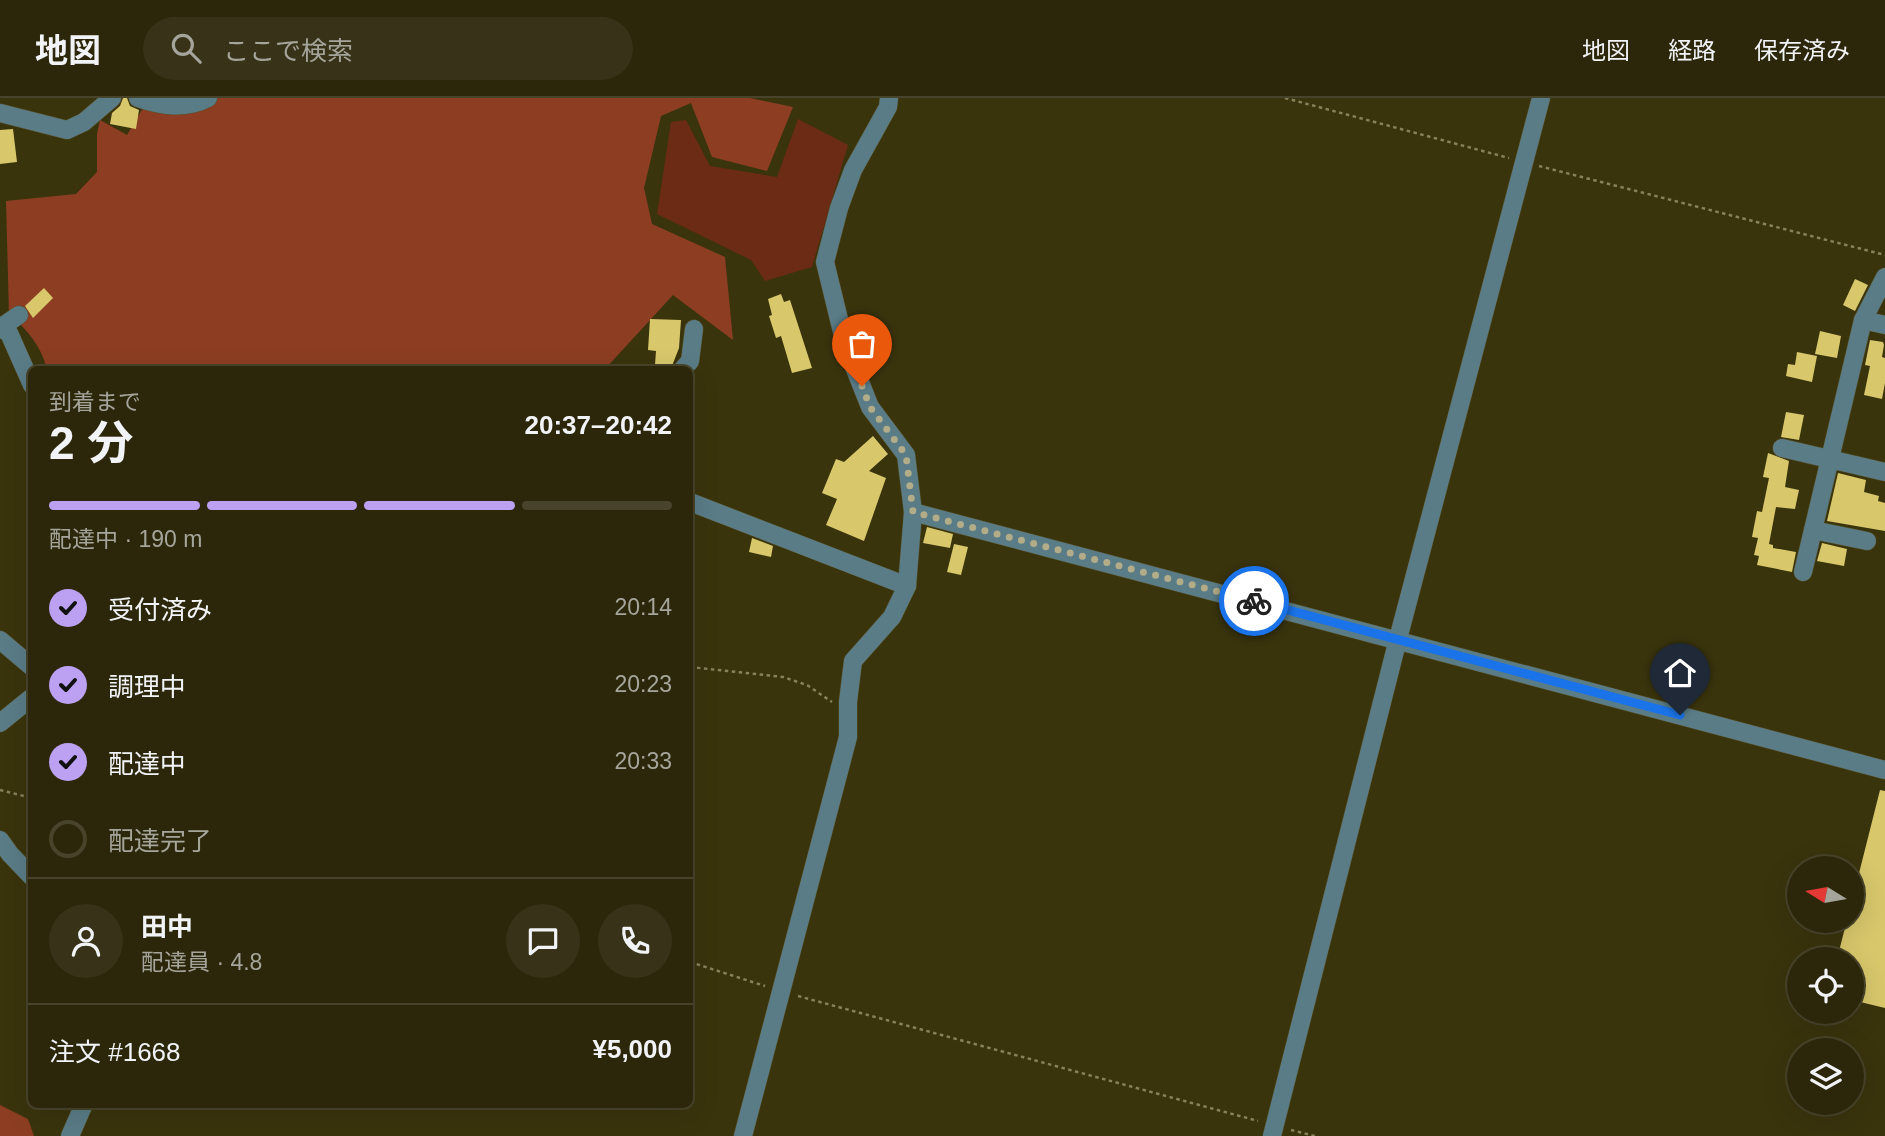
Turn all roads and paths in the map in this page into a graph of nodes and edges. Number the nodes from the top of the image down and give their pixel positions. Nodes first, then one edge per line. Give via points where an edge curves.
1 (112, 98) edge
2 (138, 98) edge
3 (208, 98) edge
4 (889, 98) edge
5 (1285, 98) edge
6 (1541, 98) edge
7 (0, 113) edge
8 (1524, 162) junction
9 (1885, 255) edge
10 (1885, 277) edge
11 (19, 315) dead end
12 (1863, 320) junction
13 (1885, 325) edge
14 (0, 328) edge
15 (694, 329) dead end
16 (686, 366) edge
17 (28, 376) edge
18 (1782, 449) dead end
19 (1828, 459) junction
20 (1885, 472) edge
21 (693, 503) edge
22 (913, 512) junction
23 (1813, 530) junction
24 (1867, 541) dead end
25 (1803, 572) dead end
26 (907, 586) junction
27 (1398, 639) junction
28 (0, 640) edge
29 (28, 664) edge
30 (693, 667) edge
31 (28, 700) edge
32 (848, 720) junction
33 (0, 723) edge
34 (1885, 770) edge
35 (0, 790) edge
36 (28, 797) edge
37 (0, 840) edge
38 (28, 873) edge
39 (693, 962) edge
40 (781, 992) junction
41 (81, 1108) edge
42 (1273, 1131) edge
43 (70, 1136) edge
44 (743, 1136) edge
45 (1315, 1136) edge

1 - 7 street via 85,122 67,130
2 - 3 street via 164,107
4 - 22 street via 853,170 825,262 845,344 870,407 906,455
5 - 8 path
6 - 8 street
8 - 9 path
8 - 27 street
10 - 12 street
11 - 14 street
12 - 13 street
12 - 19 street
14 - 17 street via 9,333
15 - 16 street
18 - 19 street
19 - 20 street
19 - 23 street
21 - 26 street
22 - 26 street
22 - 27 street
23 - 24 street
23 - 25 street
26 - 32 street via 892,617 853,661
27 - 34 street
27 - 42 street
28 - 29 street
30 - 32 path via 783,677 807,685 833,702
31 - 33 street
32 - 40 street via 848,737
35 - 36 path
37 - 38 street
39 - 40 path
40 - 42 path
40 - 44 street
41 - 43 street
42 - 45 path

